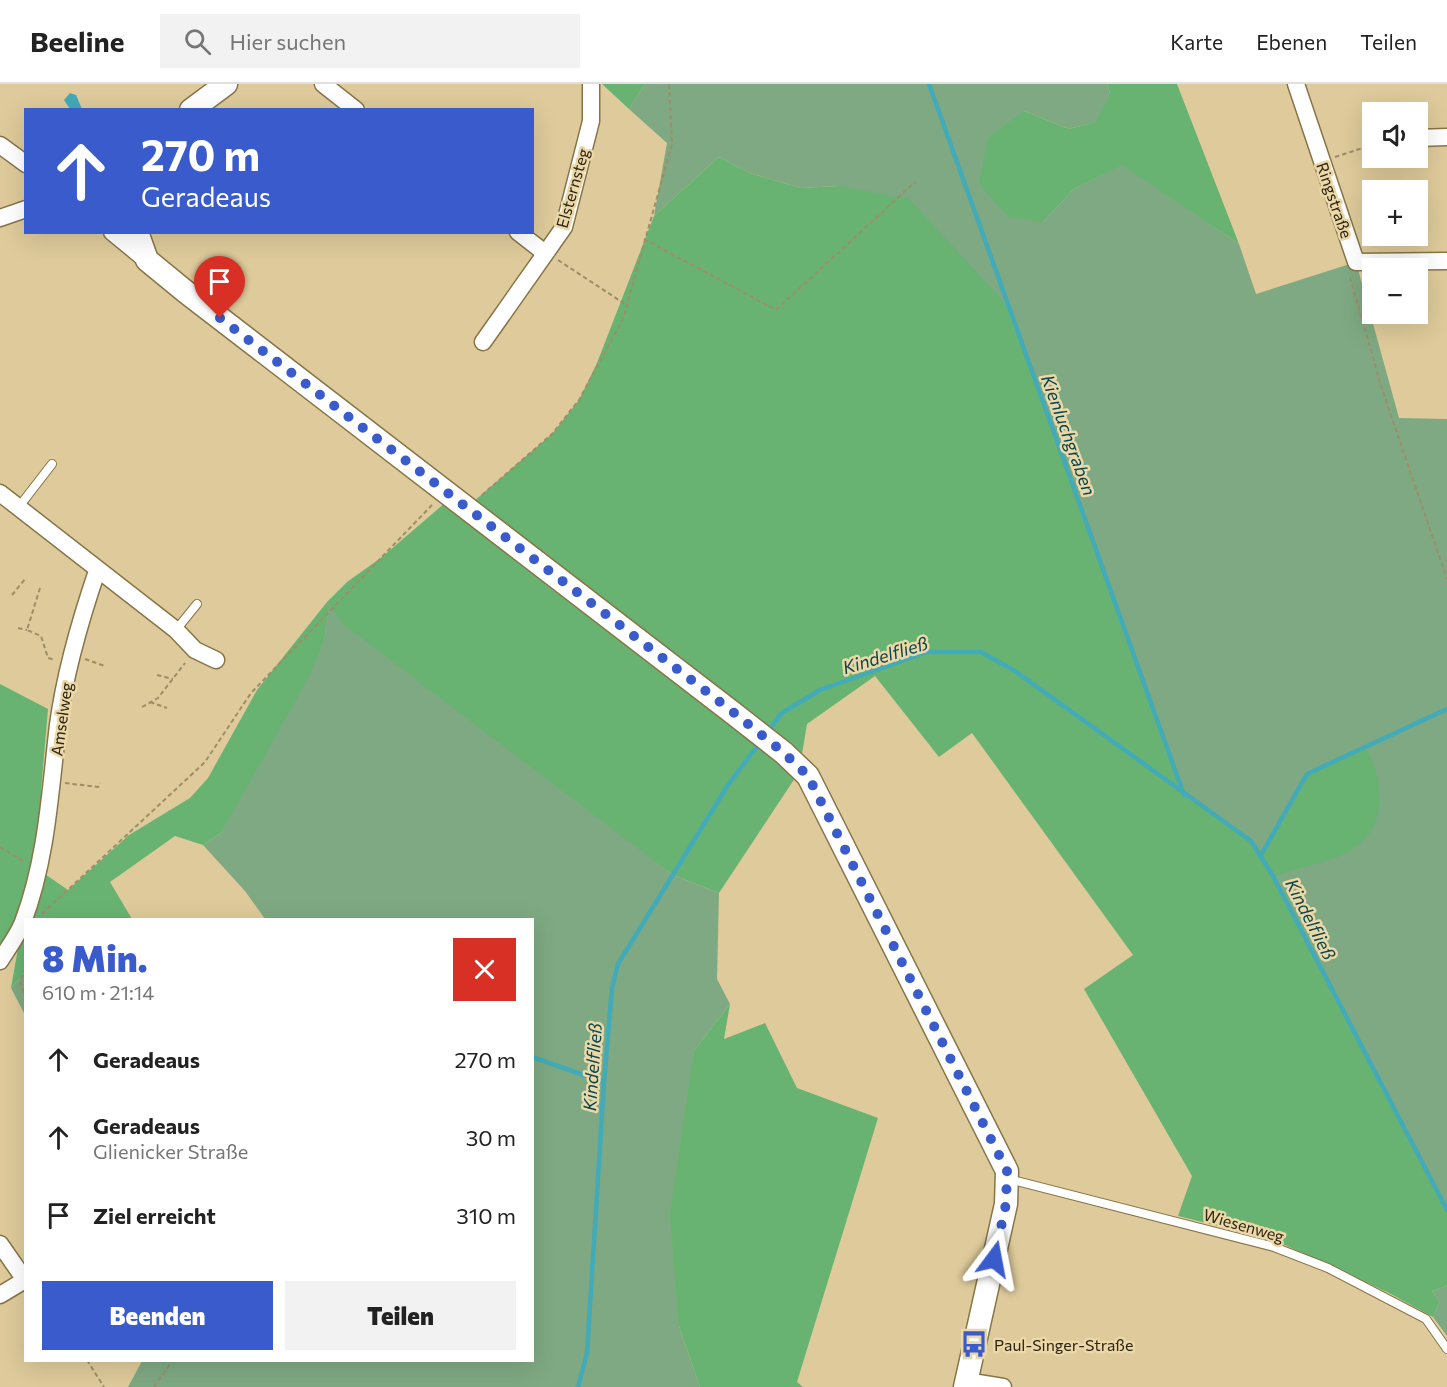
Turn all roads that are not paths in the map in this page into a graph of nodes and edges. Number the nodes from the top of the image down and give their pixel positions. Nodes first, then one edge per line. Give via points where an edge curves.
1 (226, 84) edge
2 (323, 84) edge
3 (591, 84) edge
4 (1296, 84) edge
5 (194, 108) edge
6 (353, 108) edge
7 (1447, 137) edge
8 (1428, 138) edge
9 (0, 145) edge
10 (24, 163) edge
11 (24, 210) edge
12 (0, 218) edge
13 (114, 234) edge
14 (138, 234) edge
15 (521, 234) edge
16 (545, 253) junction
17 (147, 260) junction
18 (1447, 261) edge
19 (483, 342) dead end
20 (52, 464) dead end
21 (0, 493) edge
22 (18, 508) junction
23 (97, 571) junction
24 (197, 604) dead end
25 (176, 630) junction
26 (216, 660) dead end
27 (0, 961) edge
28 (1008, 1178) junction
29 (0, 1244) edge
30 (24, 1279) edge
31 (24, 1281) edge
32 (0, 1295) edge
33 (1447, 1349) edge
34 (965, 1384) edge
35 (1004, 1387) edge

1 - 5 street
2 - 6 street
3 - 16 street, Elsternsteg via 591,121 564,227
4 - 18 street, Ringstraße via 1356,262
7 - 8 street
9 - 10 street
11 - 12 street
13 - 17 street
14 - 17 street
15 - 16 street
16 - 19 street, Elsternsteg
17 - 28 street via 733,712 808,776 999,1153
20 - 22 lane
21 - 22 street
22 - 23 street
23 - 25 street
23 - 27 street, Amselweg via 66,658 39,870 22,924
24 - 25 lane
25 - 26 street via 195,650
28 - 33 lane, Wiesenweg via 1274,1247 1328,1268 1426,1319
28 - 34 street via 999,1238
29 - 30 street
31 - 32 street
34 - 35 street

